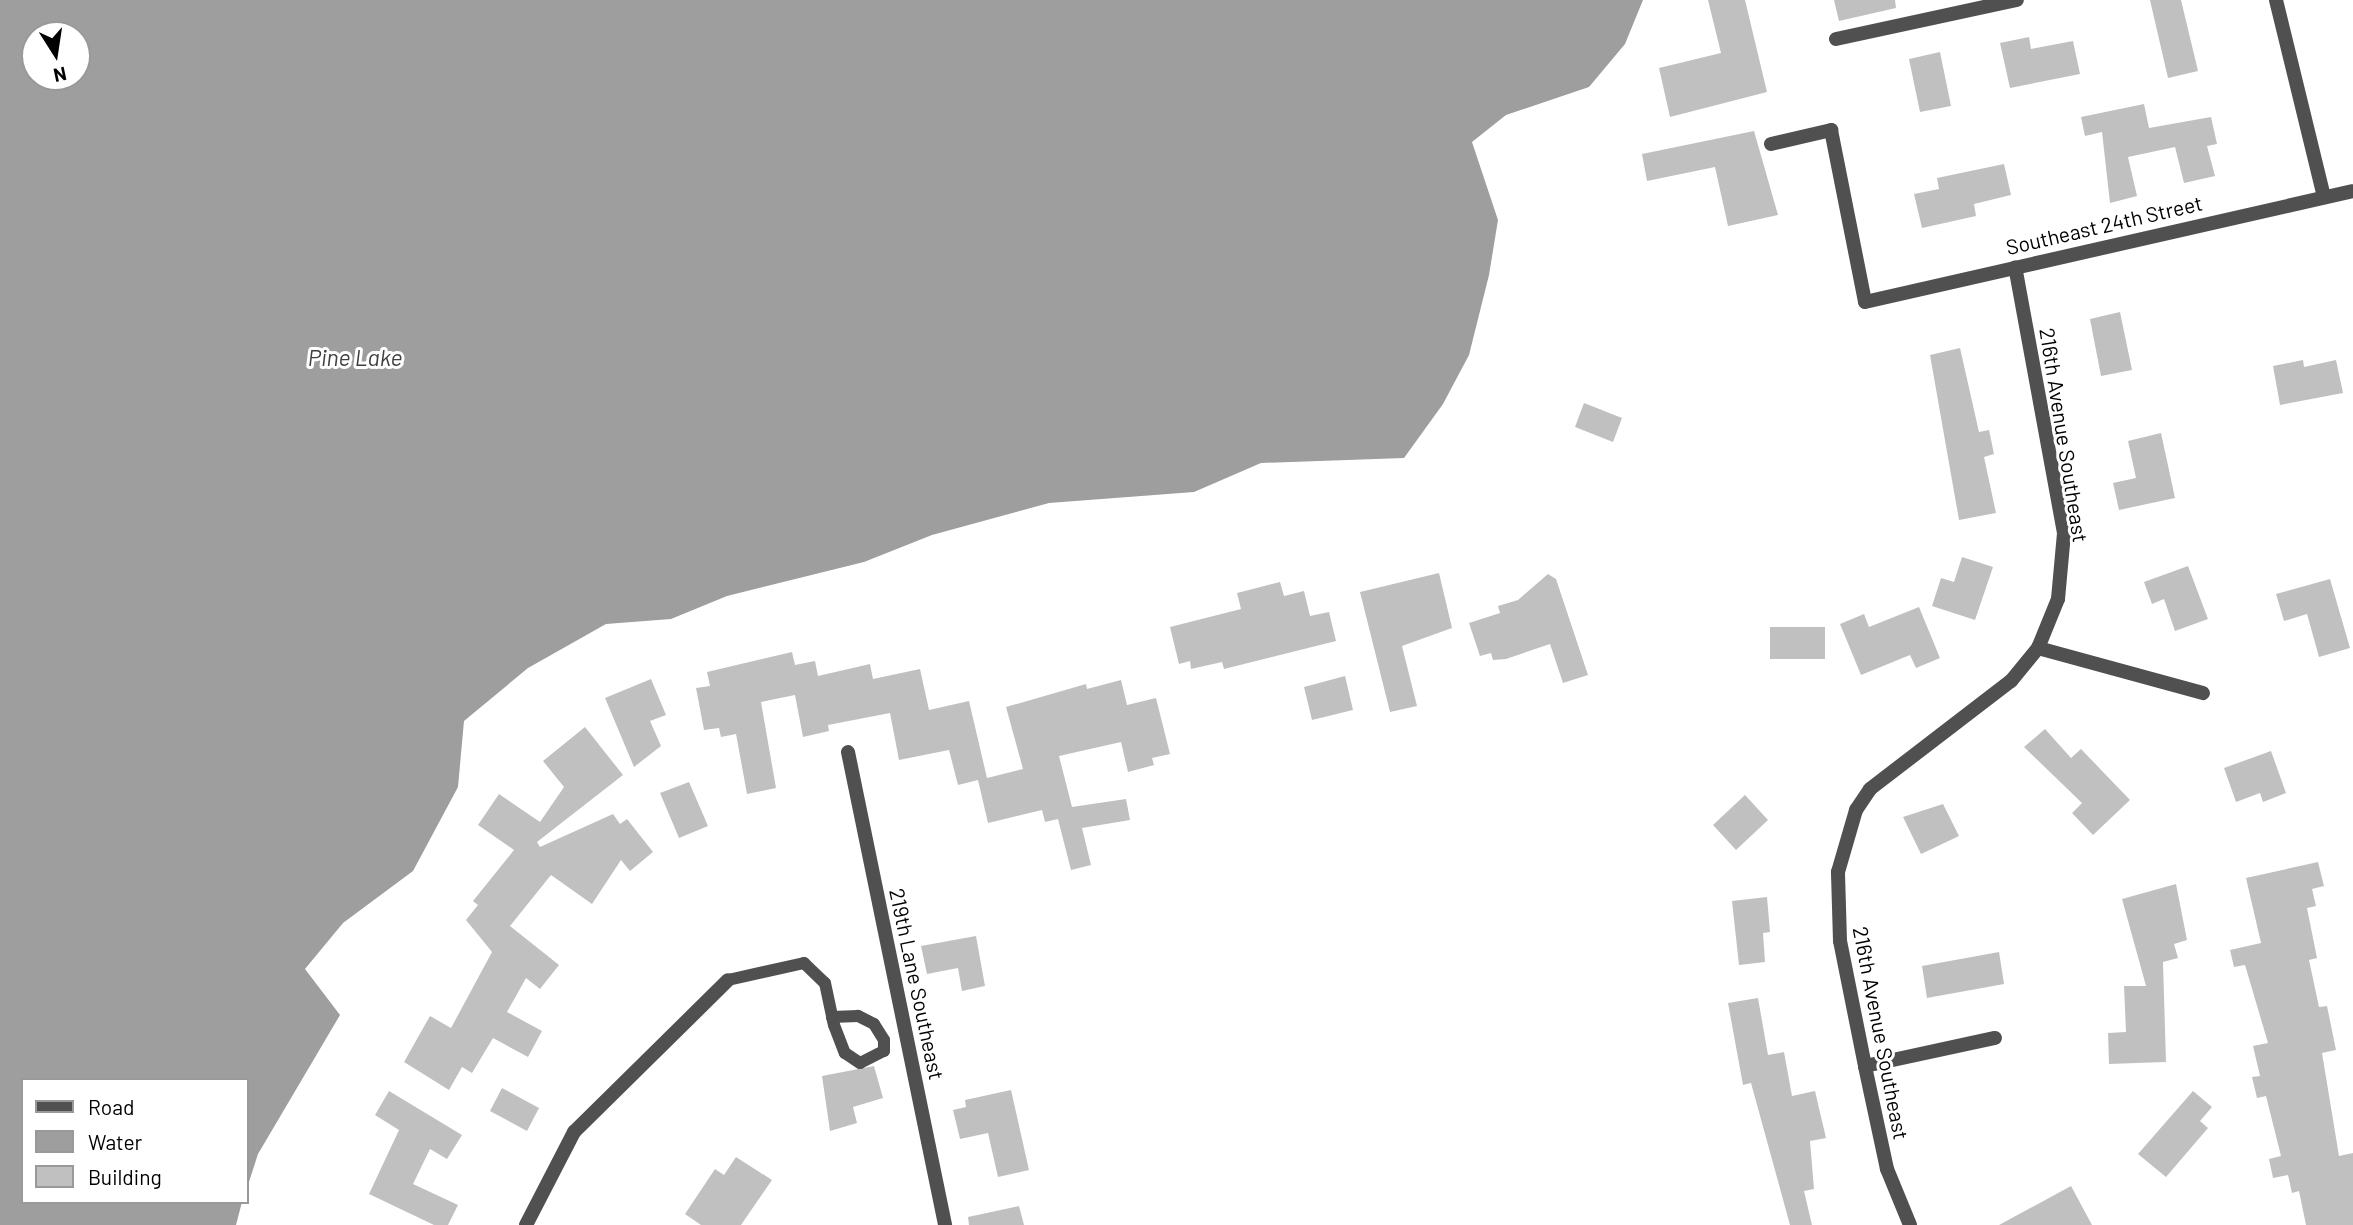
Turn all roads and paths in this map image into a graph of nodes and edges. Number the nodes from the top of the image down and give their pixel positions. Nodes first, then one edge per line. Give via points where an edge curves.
1 (2017, 0) edge
2 (2276, 0) edge
3 (1836, 39) dead end
4 (1771, 144) dead end
5 (2353, 191) edge
6 (2324, 197) junction
7 (2015, 267) junction
8 (2038, 648) junction
9 (2203, 693) dead end
10 (848, 751) dead end
11 (728, 980) joint
12 (832, 1017) junction
13 (1995, 1038) dead end
14 (1865, 1066) junction
15 (526, 1225) edge
16 (945, 1225) edge
17 (1910, 1225) edge

1 - 3 street
2 - 6 street
4 - 7 street, Southeast 24th Street via 1831,130 1865,302
5 - 6 street, Southeast 24th Street
6 - 7 street, Southeast 24th Street
7 - 8 street, 216th Avenue Southeast via 2064,533 2058,599
8 - 9 street
8 - 14 street, 216th Avenue Southeast via 1976,713 1895,767 1856,810 1838,872 1837,907
10 - 16 street, 219th Lane Southeast
11 - 12 lane via 804,963 825,983
11 - 15 street via 574,1132
12 - 12 lane via 845,1053 860,1063 884,1051 884,1040 874,1024 858,1016
13 - 14 street
14 - 17 street, 216th Avenue Southeast via 1887,1169

